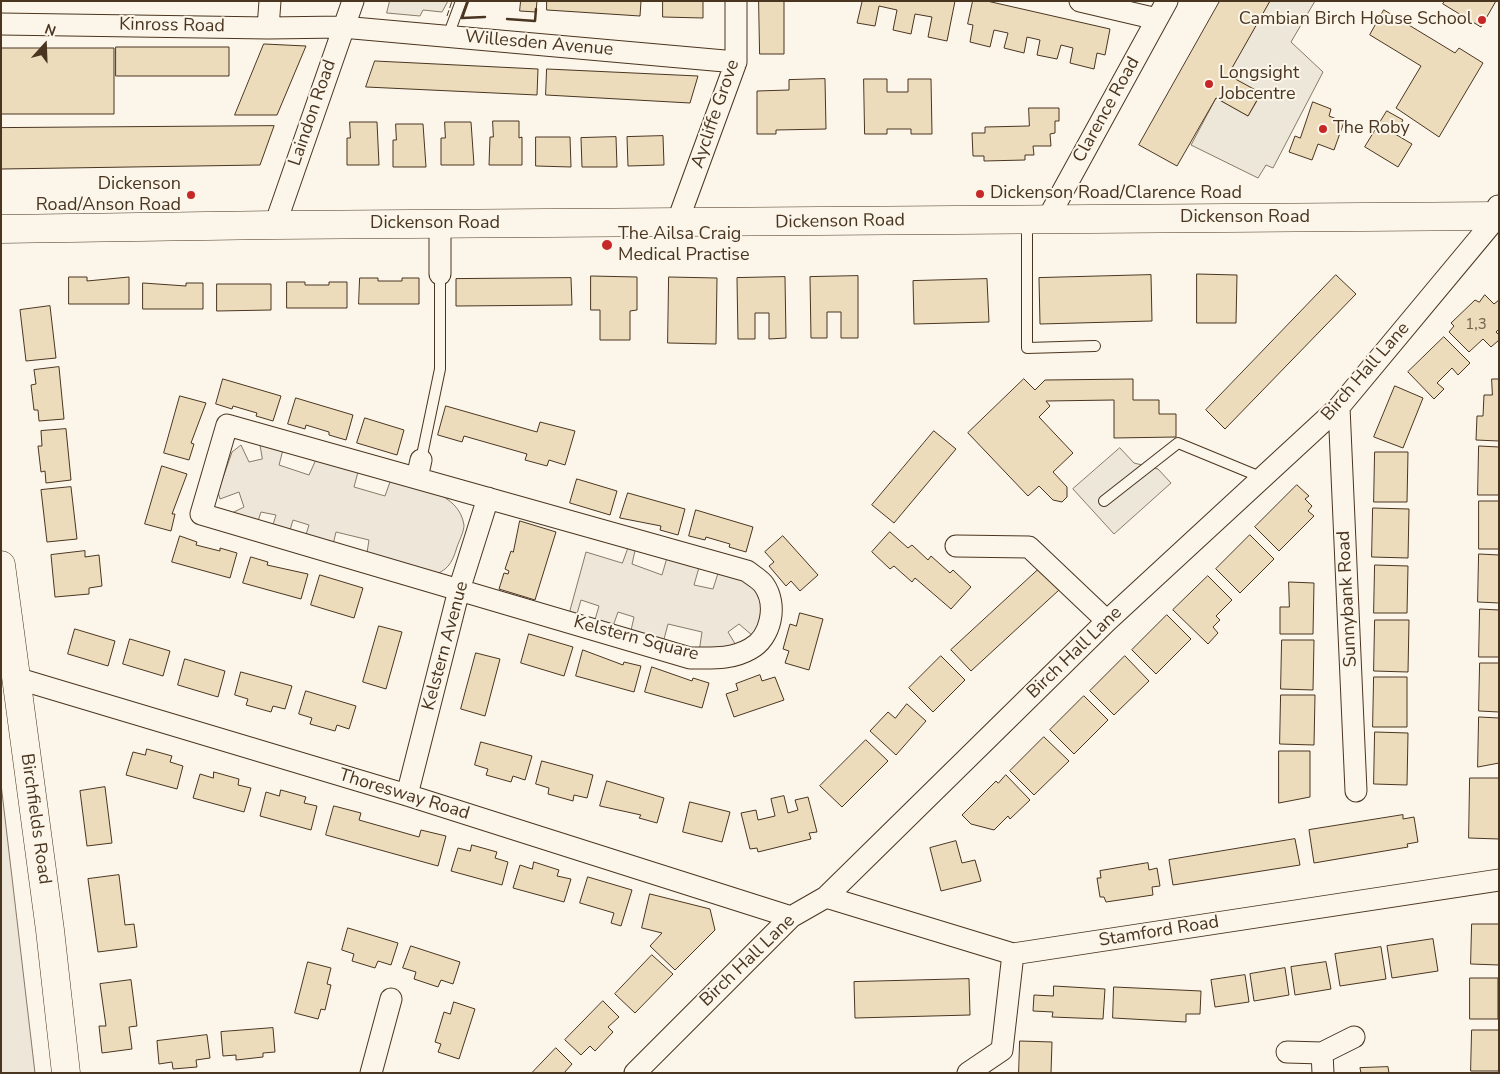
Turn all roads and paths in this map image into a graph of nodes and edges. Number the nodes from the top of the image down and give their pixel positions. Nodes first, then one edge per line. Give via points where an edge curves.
1 (270, 1) edge
2 (353, 1) edge
3 (461, 1) edge
4 (736, 1) edge
5 (1080, 1) edge
6 (1162, 10) edge
7 (1, 24) edge
8 (342, 27) junction
9 (268, 28) junction
10 (448, 36) junction
11 (736, 62) junction
12 (1498, 212) edge
13 (1037, 220) junction
14 (678, 223) junction
15 (440, 224) junction
16 (275, 225) junction
17 (1, 229) edge
18 (440, 274) joint
19 (1095, 346) dead end
20 (1339, 407) junction
21 (419, 469) junction
22 (1262, 478) junction
23 (488, 498) junction
24 (1104, 501) dead end
25 (956, 546) dead end
26 (1, 565) edge
27 (459, 590) junction
28 (1107, 621) junction
29 (16, 678) junction
30 (1356, 791) dead end
31 (407, 795) junction
32 (1499, 880) edge
33 (826, 897) junction
34 (791, 917) junction
35 (1013, 954) junction
36 (391, 999) dead end
37 (1354, 1037) dead end
38 (1287, 1052) dead end
39 (1322, 1063) edge
40 (66, 1073) edge
41 (371, 1073) edge
42 (635, 1073) edge
43 (968, 1073) edge

1 - 9 street
2 - 8 street, Laindon Road
3 - 10 lane
4 - 11 street, Aycliffe Grove
5 - 6 street
6 - 13 street, Clarence Road
7 - 9 street, Kinross Road
8 - 9 street, Kinross Road
8 - 10 street, Willesden Avenue
8 - 16 street, Laindon Road
10 - 11 street, Willesden Avenue
11 - 14 street, Aycliffe Grove
12 - 13 highway, Dickenson Road
12 - 20 street, Birch Hall Lane
13 - 14 highway, Dickenson Road
13 - 19 lane via 1028,348
14 - 15 highway, Dickenson Road
15 - 16 highway, Dickenson Road
15 - 18 street
16 - 17 highway, Dickenson Road
18 - 21 lane via 440,369
20 - 22 street, Birch Hall Lane
20 - 30 street, Sunnybank Road
21 - 23 street, Kelstern Square
21 - 27 street, Kelstern Square via 227,425 201,514
22 - 24 lane via 1178,443
22 - 28 street, Birch Hall Lane
23 - 27 street, Kelstern Avenue
23 - 27 street, Kelstern Square via 747,570 765,585 772,611 767,634 751,649 722,659 690,658
25 - 28 street via 1029,547
26 - 29 highway, Birchfields Road
27 - 31 street, Kelstern Avenue
28 - 33 street, Birch Hall Lane
29 - 31 street, Thoresway Road
29 - 40 highway, Birchfields Road
31 - 34 street, Thoresway Road
32 - 35 street, Stamford Road
33 - 34 street, Birch Hall Lane
33 - 35 street, Stamford Road
34 - 42 street, Birch Hall Lane
35 - 43 street via 1002,1050
36 - 41 street
37 - 39 street
38 - 39 street

